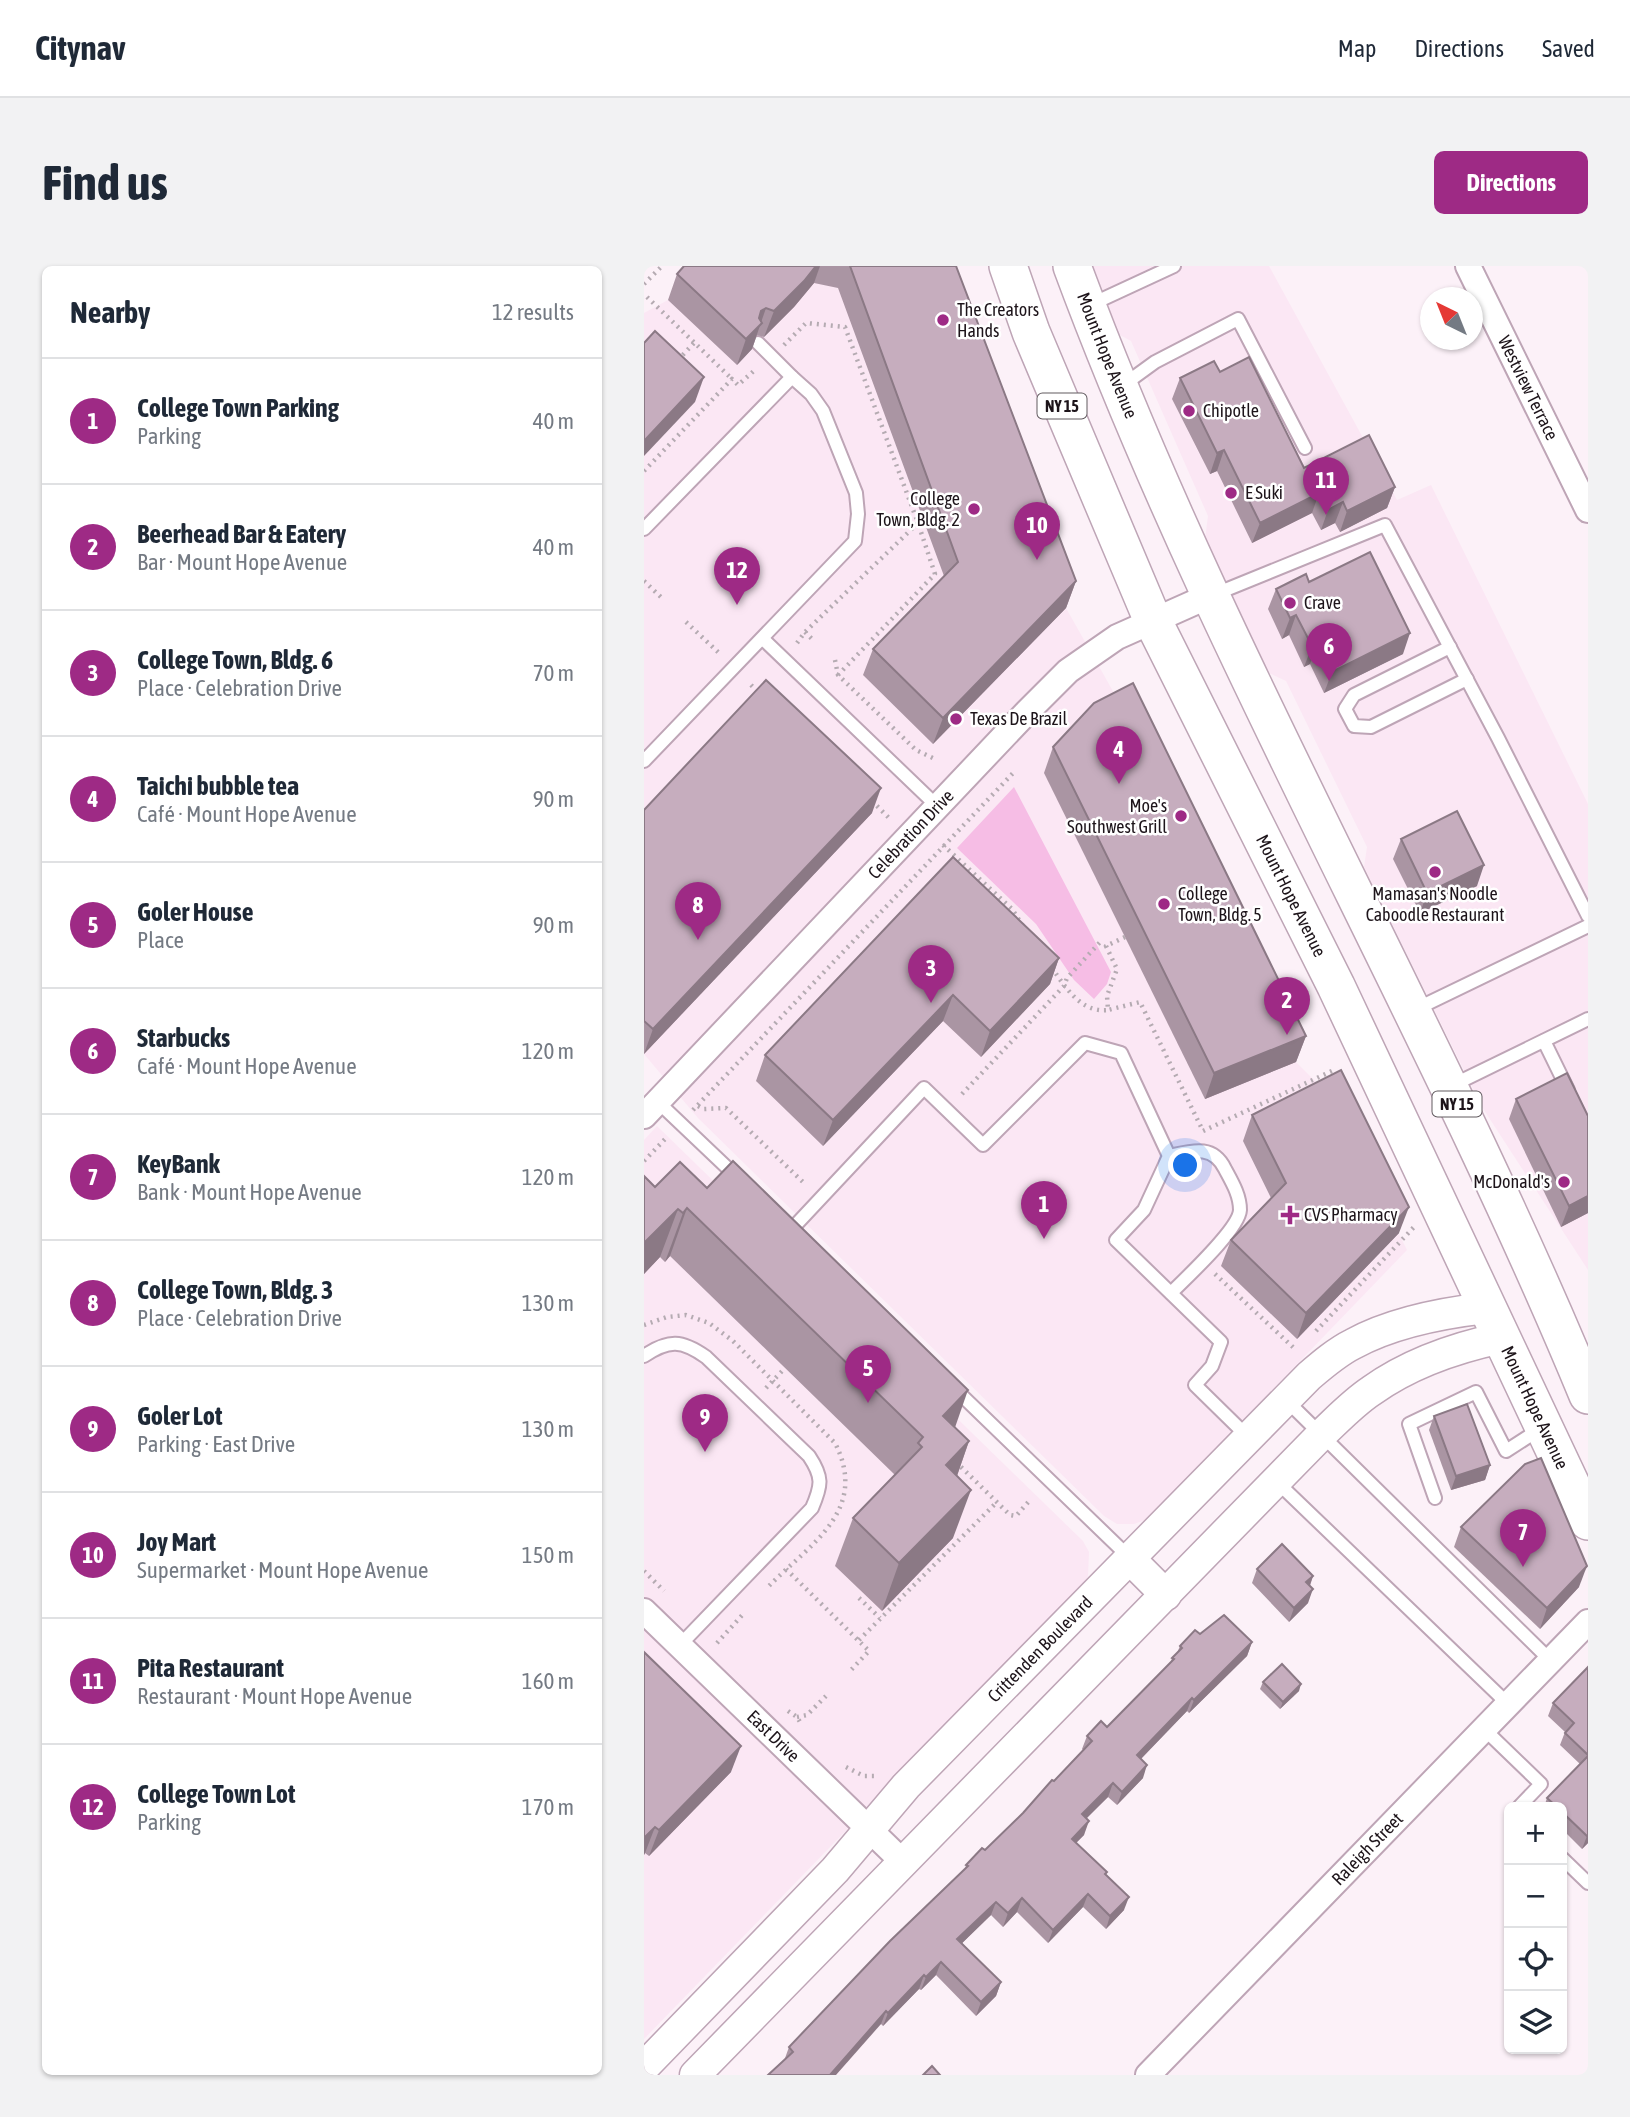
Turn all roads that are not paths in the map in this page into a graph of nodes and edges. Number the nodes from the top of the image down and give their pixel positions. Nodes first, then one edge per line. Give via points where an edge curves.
1 (1009, 266) edge
2 (1072, 266) edge
3 (1174, 266) edge
4 (1468, 266) edge
5 (1087, 306) junction
6 (758, 344) edge
7 (792, 377) junction
8 (1119, 388) junction
9 (1305, 448) dead end
10 (1588, 510) edge
11 (644, 530) edge
12 (1209, 596) junction
13 (1153, 621) junction
14 (763, 639) junction
15 (1450, 647) junction
16 (1467, 679) junction
17 (644, 761) edge
18 (937, 806) junction
19 (1588, 916) edge
20 (1588, 926) edge
21 (1411, 1011) junction
22 (1588, 1020) edge
23 (1544, 1041) junction
24 (1449, 1087) junction
25 (1571, 1098) edge
26 (651, 1109) edge
27 (1169, 1156) junction
28 (751, 1191) edge
29 (781, 1220) edge
30 (1171, 1293) junction
31 (1494, 1323) junction
32 (1574, 1336) edge
33 (644, 1356) edge
34 (943, 1378) edge
35 (1588, 1395) edge
36 (1286, 1400) junction
37 (1543, 1427) junction
38 (1322, 1434) junction
39 (1249, 1438) junction
40 (1276, 1481) junction
41 (1435, 1498) dead end
42 (1588, 1521) edge
43 (1130, 1559) junction
44 (1166, 1595) junction
45 (644, 1611) edge
46 (1588, 1622) edge
47 (680, 1645) junction
48 (1550, 1660) junction
49 (1508, 1704) junction
50 (1484, 1728) junction
51 (1524, 1802) edge
52 (870, 1829) junction
53 (903, 1862) junction
54 (1567, 1863) edge
55 (1588, 1883) edge
56 (644, 2067) edge
57 (695, 2075) edge
58 (1148, 2075) edge

1 - 13 main road, Mount Hope Avenue / NY 15 via 1031,332
2 - 5 main road, Mount Hope Avenue / NY 15
3 - 5 lane
4 - 10 street, Westview Terrace
5 - 8 main road, Mount Hope Avenue / NY 15
6 - 7 lane
7 - 11 lane
7 - 14 lane via 823,411 856,493 858,514 855,541
8 - 9 lane via 1238,319
8 - 12 main road, Mount Hope Avenue / NY 15
12 - 13 street, Celebration Drive
12 - 15 lane via 1385,525
12 - 21 main road, Mount Hope Avenue / NY 15
13 - 18 street, Celebration Drive via 1117,637 1068,671
13 - 31 main road, Mount Hope Avenue / NY 15 via 1336,986
14 - 17 lane
14 - 18 lane
15 - 16 lane
15 - 16 lane via 1354,695 1345,709 1354,726 1371,727
16 - 19 lane
18 - 26 street, Celebration Drive
20 - 21 lane
21 - 24 main road, Mount Hope Avenue / NY 15
22 - 23 lane
23 - 24 lane
23 - 25 lane
24 - 32 main road, Mount Hope Avenue / NY 15
26 - 28 lane via 681,1123
27 - 29 lane via 1121,1053 1085,1043 983,1145 924,1088 795,1234
27 - 30 lane via 1144,1210 1116,1240
27 - 30 lane via 1205,1151 1220,1159 1237,1194 1240,1212 1233,1228
30 - 39 lane via 1221,1342 1212,1366 1195,1385
31 - 32 main road
31 - 36 street, Crittenden Boulevard via 1453,1312 1354,1343 1319,1367
31 - 37 main road, Mount Hope Avenue / NY 15
31 - 38 street via 1369,1392
32 - 35 main road, Mount Hope Avenue / NY 15
33 - 47 lane via 660,1346 678,1343 706,1357 809,1455 818,1469 821,1488 812,1508
34 - 43 lane
36 - 38 lane
36 - 39 street, Crittenden Boulevard
37 - 41 lane via 1506,1451 1476,1392 1409,1424
37 - 42 main road, Mount Hope Avenue / NY 15
38 - 40 street
38 - 48 lane
39 - 43 street, Crittenden Boulevard
40 - 44 street
40 - 49 lane
43 - 44 street
43 - 52 street, Crittenden Boulevard via 906,1786
44 - 53 street
45 - 47 street, East Drive
46 - 48 street, Raleigh Street
47 - 52 street, East Drive
48 - 49 street, Raleigh Street
49 - 50 street, Raleigh Street
50 - 51 lane via 1541,1784
50 - 58 street, Raleigh Street
52 - 53 street, East Drive
52 - 56 street, Crittenden Boulevard
53 - 57 street
54 - 55 lane

